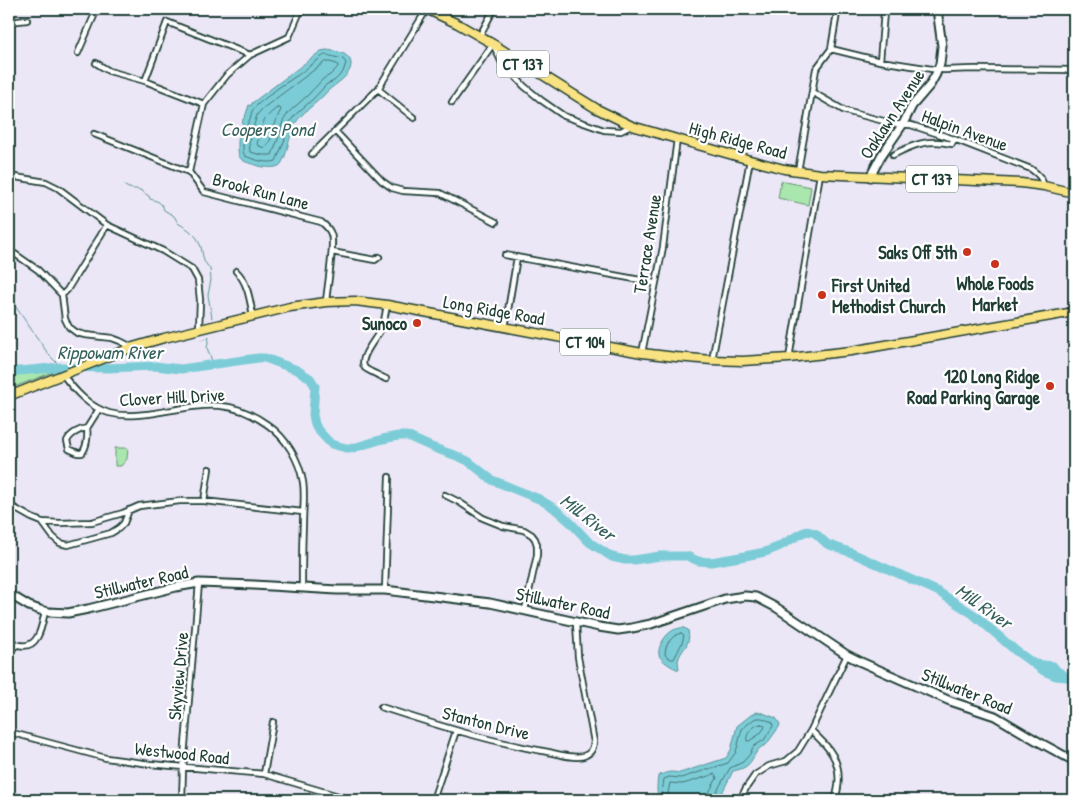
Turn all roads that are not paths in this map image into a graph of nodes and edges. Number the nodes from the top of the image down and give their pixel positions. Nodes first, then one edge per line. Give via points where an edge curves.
1 (97, 9) edge
2 (301, 9) edge
3 (427, 9) edge
4 (494, 9) edge
5 (937, 9) edge
6 (884, 12) dead end
7 (837, 13) dead end
8 (27, 20) dead end
9 (9, 22) edge
10 (479, 37) junction
11 (493, 44) junction
12 (831, 49) junction
13 (78, 53) dead end
14 (250, 55) junction
15 (880, 61) junction
16 (96, 63) dead end
17 (938, 70) junction
18 (1074, 70) edge
19 (145, 81) junction
20 (378, 89) junction
21 (812, 92) junction
22 (452, 102) dead end
23 (204, 104) junction
24 (414, 118) dead end
25 (903, 124) junction
26 (632, 126) junction
27 (335, 131) junction
28 (94, 134) dead end
29 (677, 139) junction
30 (954, 139) junction
31 (312, 154) dead end
32 (892, 155) dead end
33 (750, 160) junction
34 (798, 171) junction
35 (189, 172) junction
36 (820, 174) junction
37 (9, 176) edge
38 (870, 177) junction
39 (1044, 186) junction
40 (1074, 193) edge
41 (496, 222) dead end
42 (107, 225) junction
43 (9, 252) edge
44 (332, 252) junction
45 (505, 255) dead end
46 (378, 256) dead end
47 (517, 257) junction
48 (236, 271) dead end
49 (655, 284) junction
50 (62, 295) junction
51 (326, 302) junction
52 (387, 306) junction
53 (1074, 312) edge
54 (253, 316) junction
55 (505, 328) junction
56 (199, 329) junction
57 (133, 347) junction
58 (642, 353) junction
59 (789, 358) junction
60 (712, 360) junction
61 (63, 375) junction
62 (386, 379) dead end
63 (9, 396) edge
64 (99, 409) junction
65 (87, 428) junction
66 (209, 469) dead end
67 (389, 477) dead end
68 (444, 496) dead end
69 (204, 501) junction
70 (9, 505) edge
71 (129, 510) junction
72 (303, 512) junction
73 (42, 522) junction
74 (199, 583) junction
75 (302, 588) junction
76 (385, 590) junction
77 (9, 594) edge
78 (525, 610) junction
79 (45, 611) junction
80 (576, 622) junction
81 (9, 639) edge
82 (17, 645) junction
83 (9, 650) edge
84 (847, 655) junction
85 (381, 708) dead end
86 (273, 722) dead end
87 (811, 730) junction
88 (456, 731) junction
89 (9, 732) edge
90 (1074, 761) edge
91 (183, 768) junction
92 (264, 774) junction
93 (182, 800) edge
94 (352, 800) edge
95 (433, 800) edge
96 (740, 800) edge
97 (835, 800) edge

1 - 13 street
2 - 14 street via 289,37
3 - 10 main road, High Ridge Road / CT 137
3 - 20 street
4 - 10 street
5 - 17 main road, Oaklawn Avenue via 942,46
6 - 15 street
7 - 12 street
8 - 9 street
10 - 11 main road, High Ridge Road / CT 137
11 - 22 street
11 - 26 main road, High Ridge Road / CT 137 via 597,109
11 - 26 street via 501,61 524,86 564,116 604,130 620,131
12 - 15 street
12 - 21 street via 816,69
14 - 19 street via 167,22
14 - 23 street
15 - 17 street
16 - 19 street via 109,71
17 - 18 street
17 - 25 main road, Oaklawn Avenue
19 - 23 street
20 - 24 street
20 - 27 street
21 - 25 street, Halpin Avenue via 845,111
21 - 34 street
23 - 35 street
25 - 30 street, Halpin Avenue
25 - 38 main road, Oaklawn Avenue
26 - 29 main road, High Ridge Road / CT 137
27 - 31 street
27 - 41 street via 392,188 440,193
28 - 35 street, Brook Run Lane
29 - 33 main road, High Ridge Road / CT 137
29 - 49 street, Terrace Avenue
30 - 32 street via 952,144 930,141 914,144
30 - 39 street, Halpin Avenue via 1031,169 1040,176
33 - 34 main road, High Ridge Road / CT 137
33 - 60 street
34 - 36 main road, High Ridge Road / CT 137
35 - 44 street, Brook Run Lane via 204,192 321,222 332,235
36 - 38 main road, High Ridge Road / CT 137
36 - 59 street
37 - 42 street via 46,182 58,188
38 - 39 main road, High Ridge Road / CT 137
39 - 40 main road, High Ridge Road / CT 137
42 - 50 street
42 - 56 street via 163,251 192,269 198,280
43 - 50 street via 38,270
44 - 46 street via 375,260
44 - 51 street, Brook Run Lane
45 - 47 street
47 - 49 street
47 - 55 street
48 - 54 street via 246,288
49 - 58 street, Terrace Avenue
50 - 57 street via 65,319 76,333 112,338
51 - 52 main road, Long Ridge Road / CT 104 via 355,301
51 - 54 main road, Long Ridge Road / CT 104
52 - 55 main road, Long Ridge Road / CT 104
52 - 62 street via 380,330 363,358 366,369
53 - 59 main road, Long Ridge Road / CT 104 via 851,351
54 - 56 main road, Long Ridge Road / CT 104
55 - 58 main road, Long Ridge Road / CT 104
56 - 57 main road, Long Ridge Road / CT 104
57 - 61 main road, Long Ridge Road / CT 104
58 - 60 main road, Long Ridge Road / CT 104
59 - 60 main road, Long Ridge Road / CT 104
61 - 63 main road, Long Ridge Road / CT 104
61 - 64 street, Clover Hill Drive via 81,397
64 - 65 street
64 - 72 street, Clover Hill Drive via 138,415 208,405 235,408 262,420 287,443 297,462 303,482
65 - 65 street via 69,438 68,449 78,453 85,450
66 - 69 street
67 - 76 street
68 - 78 street via 483,518 524,530 536,539 537,555
69 - 71 street via 180,501
69 - 72 street
70 - 73 street
71 - 73 street via 92,522
71 - 73 street via 124,522 111,533 68,545 53,537
72 - 75 street, Clover Hill Drive
74 - 75 main road, Stillwater Road
74 - 79 main road, Stillwater Road via 68,613
74 - 91 street, Skyview Drive
75 - 76 main road, Stillwater Road
76 - 78 main road, Stillwater Road
77 - 79 main road, Stillwater Road
78 - 80 main road, Stillwater Road
79 - 82 street via 35,642
80 - 84 main road, Stillwater Road via 610,629 632,628 725,599 756,597
80 - 88 street, Stanton Drive via 578,664 593,749 586,755 572,756
81 - 82 street
82 - 83 street
84 - 87 street
84 - 90 main road, Stillwater Road via 950,701 995,716
85 - 88 street, Stanton Drive
86 - 92 street
87 - 96 street via 798,751 786,761 755,775
87 - 97 street via 830,750 836,762 839,773
88 - 95 street
89 - 91 street, Westwood Road via 106,758
91 - 92 street, Westwood Road
91 - 93 street, Skyview Drive
92 - 94 street, Westwood Road

